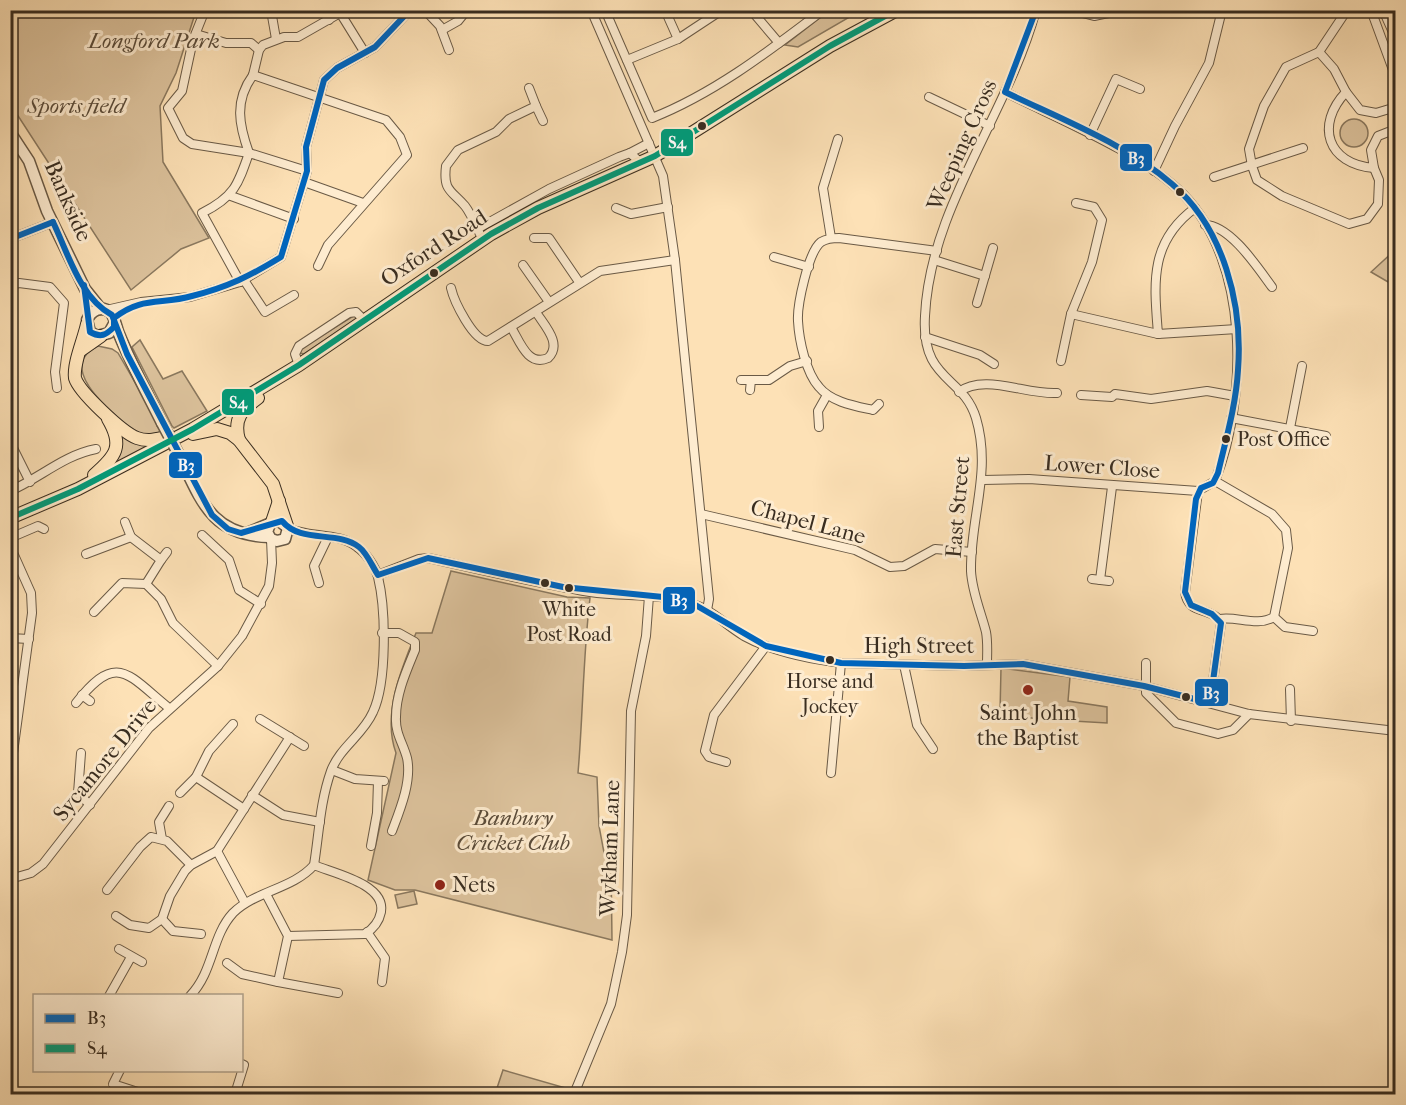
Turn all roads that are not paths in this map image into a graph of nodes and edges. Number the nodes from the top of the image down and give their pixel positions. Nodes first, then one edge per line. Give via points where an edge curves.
1 (205, 10) edge
2 (267, 10) edge
3 (324, 10) edge
4 (410, 10) edge
5 (424, 10) edge
6 (467, 10) edge
7 (591, 10) edge
8 (605, 10) edge
9 (665, 10) edge
10 (722, 10) edge
11 (751, 10) edge
12 (823, 10) edge
13 (897, 10) edge
14 (1036, 10) edge
15 (1071, 10) edge
16 (1123, 10) edge
17 (1222, 10) edge
18 (1347, 10) edge
19 (1371, 10) edge
20 (1383, 10) edge
21 (339, 12) edge
22 (885, 13) edge
23 (329, 20) junction
24 (1393, 27) edge
25 (442, 30) junction
26 (195, 34) junction
27 (276, 39) junction
28 (678, 39) junction
29 (1395, 39) edge
30 (779, 44) junction
31 (259, 50) junction
32 (449, 50) dead end
33 (365, 52) junction
34 (1319, 52) junction
35 (627, 60) junction
36 (253, 75) junction
37 (1395, 78) edge
38 (529, 88) dead end
39 (1140, 89) dead end
40 (1005, 92) junction
41 (1346, 92) junction
42 (318, 96) junction
43 (929, 97) dead end
44 (536, 106) junction
45 (1395, 107) edge
46 (543, 121) dead end
47 (990, 126) junction
48 (1395, 129) edge
49 (10, 132) edge
50 (1090, 135) junction
51 (838, 139) dead end
52 (650, 142) junction
53 (1303, 148) dead end
54 (249, 153) junction
55 (630, 153) junction
56 (655, 156) junction
57 (640, 163) junction
58 (1252, 166) junction
59 (1374, 168) junction
60 (307, 171) junction
61 (1154, 171) junction
62 (1214, 177) dead end
63 (304, 182) junction
64 (231, 196) junction
65 (363, 203) junction
66 (1076, 203) dead end
67 (668, 207) junction
68 (616, 208) dead end
69 (1195, 208) junction
70 (294, 219) junction
71 (53, 222) junction
72 (1205, 225) junction
73 (480, 235) junction
74 (534, 238) dead end
75 (831, 238) junction
76 (10, 239) edge
77 (993, 248) dead end
78 (937, 251) junction
79 (774, 257) dead end
80 (675, 260) junction
81 (934, 260) junction
82 (523, 265) dead end
83 (318, 266) dead end
84 (809, 267) junction
85 (985, 276) junction
86 (242, 281) junction
87 (579, 282) junction
88 (10, 285) edge
89 (1272, 287) dead end
90 (451, 288) dead end
91 (85, 289) junction
92 (294, 294) dead end
93 (549, 302) junction
94 (977, 303) dead end
95 (536, 312) junction
96 (1071, 314) junction
97 (109, 315) junction
98 (88, 320) junction
99 (511, 327) junction
100 (1237, 329) junction
101 (1158, 334) junction
102 (104, 336) junction
103 (925, 337) junction
104 (81, 350) junction
105 (127, 354) junction
106 (807, 361) junction
107 (1061, 362) dead end
108 (994, 364) dead end
109 (1302, 366) dead end
110 (283, 375) junction
111 (57, 388) dead end
112 (750, 390) dead end
113 (959, 392) junction
114 (1057, 393) dead end
115 (827, 395) junction
116 (1081, 395) dead end
117 (1235, 396) junction
118 (876, 411) dead end
119 (106, 415) junction
120 (1231, 418) junction
121 (819, 427) dead end
122 (1290, 428) junction
123 (193, 429) junction
124 (1326, 436) dead end
125 (175, 439) junction
126 (239, 440) junction
127 (10, 442) edge
128 (96, 449) dead end
129 (983, 480) junction
130 (1215, 481) junction
131 (30, 482) junction
132 (1112, 487) junction
133 (78, 489) junction
134 (10, 491) edge
135 (1198, 491) junction
136 (279, 500) junction
137 (701, 514) junction
138 (10, 518) edge
139 (125, 522) dead end
140 (271, 523) junction
141 (44, 529) dead end
142 (241, 533) junction
143 (286, 533) junction
144 (202, 535) dead end
145 (131, 537) junction
146 (328, 537) junction
147 (10, 538) edge
148 (270, 538) junction
149 (10, 546) edge
150 (167, 552) dead end
151 (972, 552) junction
152 (86, 554) dead end
153 (161, 560) junction
154 (272, 563) junction
155 (378, 575) junction
156 (1100, 580) dead end
157 (319, 583) dead end
158 (146, 584) junction
159 (649, 596) junction
160 (261, 604) junction
161 (707, 610) junction
162 (94, 612) dead end
163 (1274, 617) junction
164 (1220, 619) junction
165 (1313, 631) dead end
166 (382, 633) junction
167 (10, 638) edge
168 (30, 639) junction
169 (766, 646) junction
170 (841, 663) junction
171 (1146, 663) dead end
172 (987, 664) junction
173 (904, 665) junction
174 (218, 666) junction
175 (1144, 686) junction
176 (1290, 689) dead end
177 (83, 700) dead end
178 (1210, 703) junction
179 (169, 708) junction
180 (1250, 714) junction
181 (260, 719) dead end
182 (1291, 721) junction
183 (233, 724) dead end
184 (1395, 731) edge
185 (13, 734) edge
186 (290, 737) junction
187 (304, 746) dead end
188 (933, 749) dead end
189 (81, 753) dead end
190 (726, 762) dead end
191 (332, 770) junction
192 (831, 773) dead end
193 (10, 775) edge
194 (196, 777) junction
195 (180, 793) dead end
196 (252, 795) junction
197 (90, 805) junction
198 (169, 806) dead end
199 (244, 808) junction
200 (320, 822) junction
201 (392, 831) dead end
202 (162, 839) junction
203 (371, 846) dead end
204 (217, 851) junction
205 (192, 865) junction
206 (314, 865) junction
207 (10, 879) edge
208 (107, 890) dead end
209 (266, 894) junction
210 (245, 903) junction
211 (117, 916) dead end
212 (162, 919) junction
213 (368, 932) junction
214 (201, 934) dead end
215 (288, 936) junction
216 (119, 949) dead end
217 (131, 957) junction
218 (142, 962) dead end
219 (227, 963) dead end
220 (278, 982) junction
221 (382, 982) dead end
222 (338, 993) dead end
223 (110, 994) edge
224 (192, 994) edge
225 (119, 1072) edge
226 (241, 1072) edge
227 (144, 1095) edge
228 (235, 1095) edge
229 (574, 1095) edge

1 - 26 street
2 - 27 street
3 - 23 street
4 - 33 street via 375,47
5 - 25 street
6 - 25 street
7 - 52 street
8 - 35 street
9 - 28 street
10 - 28 street
11 - 30 street
12 - 30 street
13 - 22 main road, Oxford Road
14 - 40 street, Weeping Cross
15 - 16 street via 1094,16
17 - 61 street via 1209,63
18 - 34 street
19 - 37 street
20 - 24 street
21 - 23 street
21 - 33 street
22 - 56 main road, Oxford Road
23 - 27 street via 298,37
24 - 29 street
25 - 32 street
26 - 31 street via 226,43 251,43
26 - 54 street via 182,92 168,108 183,138 192,144
27 - 31 street
28 - 35 street
30 - 35 street via 719,85 652,118
31 - 36 street
33 - 42 street via 324,80
34 - 41 street
34 - 58 street via 1286,67 1249,148
36 - 42 street
36 - 54 street via 239,107 240,128
38 - 44 street
39 - 50 street via 1116,79
40 - 47 street, Weeping Cross
40 - 50 street
41 - 45 street via 1360,110 1376,113
41 - 59 street via 1329,117 1329,139 1338,155 1356,166
42 - 60 street via 306,147
42 - 65 street via 386,120 400,137 407,155
43 - 47 street
44 - 46 street
44 - 73 street via 458,150 446,166 446,184 454,198 465,206
47 - 78 street, Weeping Cross
48 - 59 street via 1378,136 1371,150
49 - 71 street, Bankside via 29,161
50 - 61 street
51 - 75 street via 823,188
52 - 55 street
52 - 56 street
53 - 58 street
54 - 60 street
54 - 64 street
55 - 57 street
55 - 73 street via 549,189
56 - 57 main road, Oxford Road
56 - 67 street
57 - 73 main road, Oxford Road
58 - 59 street via 1257,180 1282,196 1349,224 1366,219 1378,204 1379,180
58 - 62 street
60 - 63 street
61 - 69 street
63 - 65 street
63 - 70 street
64 - 70 street
64 - 86 street via 202,213
65 - 83 street via 328,245
66 - 96 street via 1094,207 1102,220 1092,262
67 - 68 street via 632,214
67 - 80 street
69 - 72 street
69 - 101 street via 1171,228 1158,263
70 - 86 street via 281,257
71 - 76 street
71 - 91 street, Bankside
72 - 89 street via 1217,226 1226,233
72 - 100 street via 1226,272
73 - 110 main road, Oxford Road
74 - 87 street via 549,238
75 - 78 street
75 - 84 street via 816,248
77 - 85 street
78 - 81 street, Weeping Cross
79 - 84 street
80 - 87 street via 606,269
80 - 137 street
81 - 85 street
81 - 103 street, East Street via 926,302
82 - 93 street
84 - 106 street via 798,313
85 - 94 street
86 - 92 street via 265,312
86 - 97 street via 190,297 130,305
87 - 93 street
88 - 111 street via 50,287 64,303 55,372
90 - 99 street via 453,298 480,339 492,340
91 - 97 street, Bankside
91 - 98 street, Bankside
93 - 95 street
95 - 99 street
95 - 99 street via 553,338 554,349 548,358 538,361 530,357
96 - 101 street
96 - 107 street
97 - 98 street
97 - 102 street via 112,331
97 - 105 street, Bankside
98 - 102 street via 90,332
98 - 104 main road
100 - 101 street
100 - 117 street via 1239,369
102 - 104 main road
102 - 105 street
103 - 108 street via 980,355
103 - 113 street, East Street via 933,364
104 - 119 main road via 75,366 77,383
105 - 142 street, Bankside, bridge via 212,515 228,529
106 - 112 street via 790,366 770,380 746,380
106 - 115 street via 814,380
109 - 122 street
110 - 123 main road, Oxford Road
110 - 126 main road via 240,412
113 - 114 street via 975,383
113 - 129 street, East Street via 976,418
115 - 118 street
115 - 121 street via 818,411
116 - 117 street via 1151,399 1208,391
117 - 120 street
119 - 123 main road via 141,439 159,439
119 - 133 main road via 116,435 115,453
120 - 122 street
120 - 130 street
122 - 124 street
123 - 125 main road, Oxford Road
125 - 126 main road via 217,429
125 - 133 main road, Oxford Road
126 - 136 main road via 268,477
127 - 131 street
128 - 131 street via 66,458
129 - 132 street, Lower Close
129 - 151 street, East Street
130 - 135 street
130 - 163 street via 1279,518 1286,530 1288,548
131 - 134 street
132 - 135 street, Lower Close
132 - 156 street
133 - 138 main road, Oxford Road
135 - 164 street via 1186,597 1195,609
136 - 140 main road
136 - 143 main road
137 - 151 street, Chapel Lane via 855,550 890,567 904,566 935,549
137 - 161 street
139 - 145 street
140 - 142 street
140 - 143 street via 278,520
140 - 148 street via 267,532
141 - 147 street via 38,526
142 - 148 street
143 - 146 street
143 - 148 street via 277,542
143 - 154 street, Sycamore Drive
144 - 160 street via 228,560 239,590
145 - 152 street
145 - 153 street
146 - 155 street via 360,549
146 - 157 street via 314,566
148 - 154 street, Sycamore Drive
149 - 168 street via 31,593
150 - 153 street
151 - 172 street, East Street via 972,584 986,634
153 - 158 street
154 - 160 street, Sycamore Drive via 269,586
155 - 159 street via 428,558 563,587
155 - 166 street
158 - 162 street via 122,583
158 - 174 street via 161,599 173,623
159 - 161 street, High Street via 675,599
159 - 229 street, Wykham Lane via 632,711 627,915 622,952 611,1004
160 - 174 street, Sycamore Drive
161 - 169 street, High Street
163 - 164 street via 1256,622
163 - 165 street via 1285,627
164 - 178 street via 1222,628
166 - 191 street via 380,695 372,715
166 - 201 street via 399,633 415,642 397,701 396,733 408,769
167 - 168 street
168 - 185 street
169 - 170 street, High Street
169 - 190 street via 711,722 705,751 709,757
170 - 173 street, High Street
170 - 192 street
171 - 175 street
172 - 173 street, High Street
172 - 175 street, High Street via 1023,664
173 - 188 street via 917,725
174 - 179 street, Sycamore Drive
175 - 178 street, High Street
175 - 180 street via 1171,720 1202,730 1226,733
176 - 182 street
177 - 179 street via 94,680 114,671 127,675
178 - 180 street, High Street
179 - 197 street, Sycamore Drive
180 - 182 street, High Street
181 - 186 street
182 - 184 street, High Street
183 - 194 street via 209,752
185 - 193 street
186 - 187 street
186 - 196 street
189 - 197 street via 78,793
191 - 200 street
191 - 203 street via 355,779 381,781
194 - 195 street
194 - 199 street
196 - 199 street
196 - 200 street via 283,815
197 - 207 street, Sycamore Drive via 38,869
198 - 202 street via 159,822
199 - 204 street
200 - 206 street
202 - 205 street via 184,854
202 - 208 street via 151,837 145,841
204 - 205 street
204 - 210 street
205 - 212 street via 170,896
206 - 209 street
206 - 213 street via 376,893 380,915
209 - 210 street
209 - 215 street
210 - 224 street via 225,925 206,976
211 - 212 street via 130,925 149,928
212 - 214 street via 173,931
213 - 215 street
213 - 221 street via 385,958
215 - 220 street
216 - 217 street
217 - 218 street
217 - 223 street
219 - 220 street via 242,974
220 - 222 street
225 - 227 street via 113,1084
226 - 228 street

